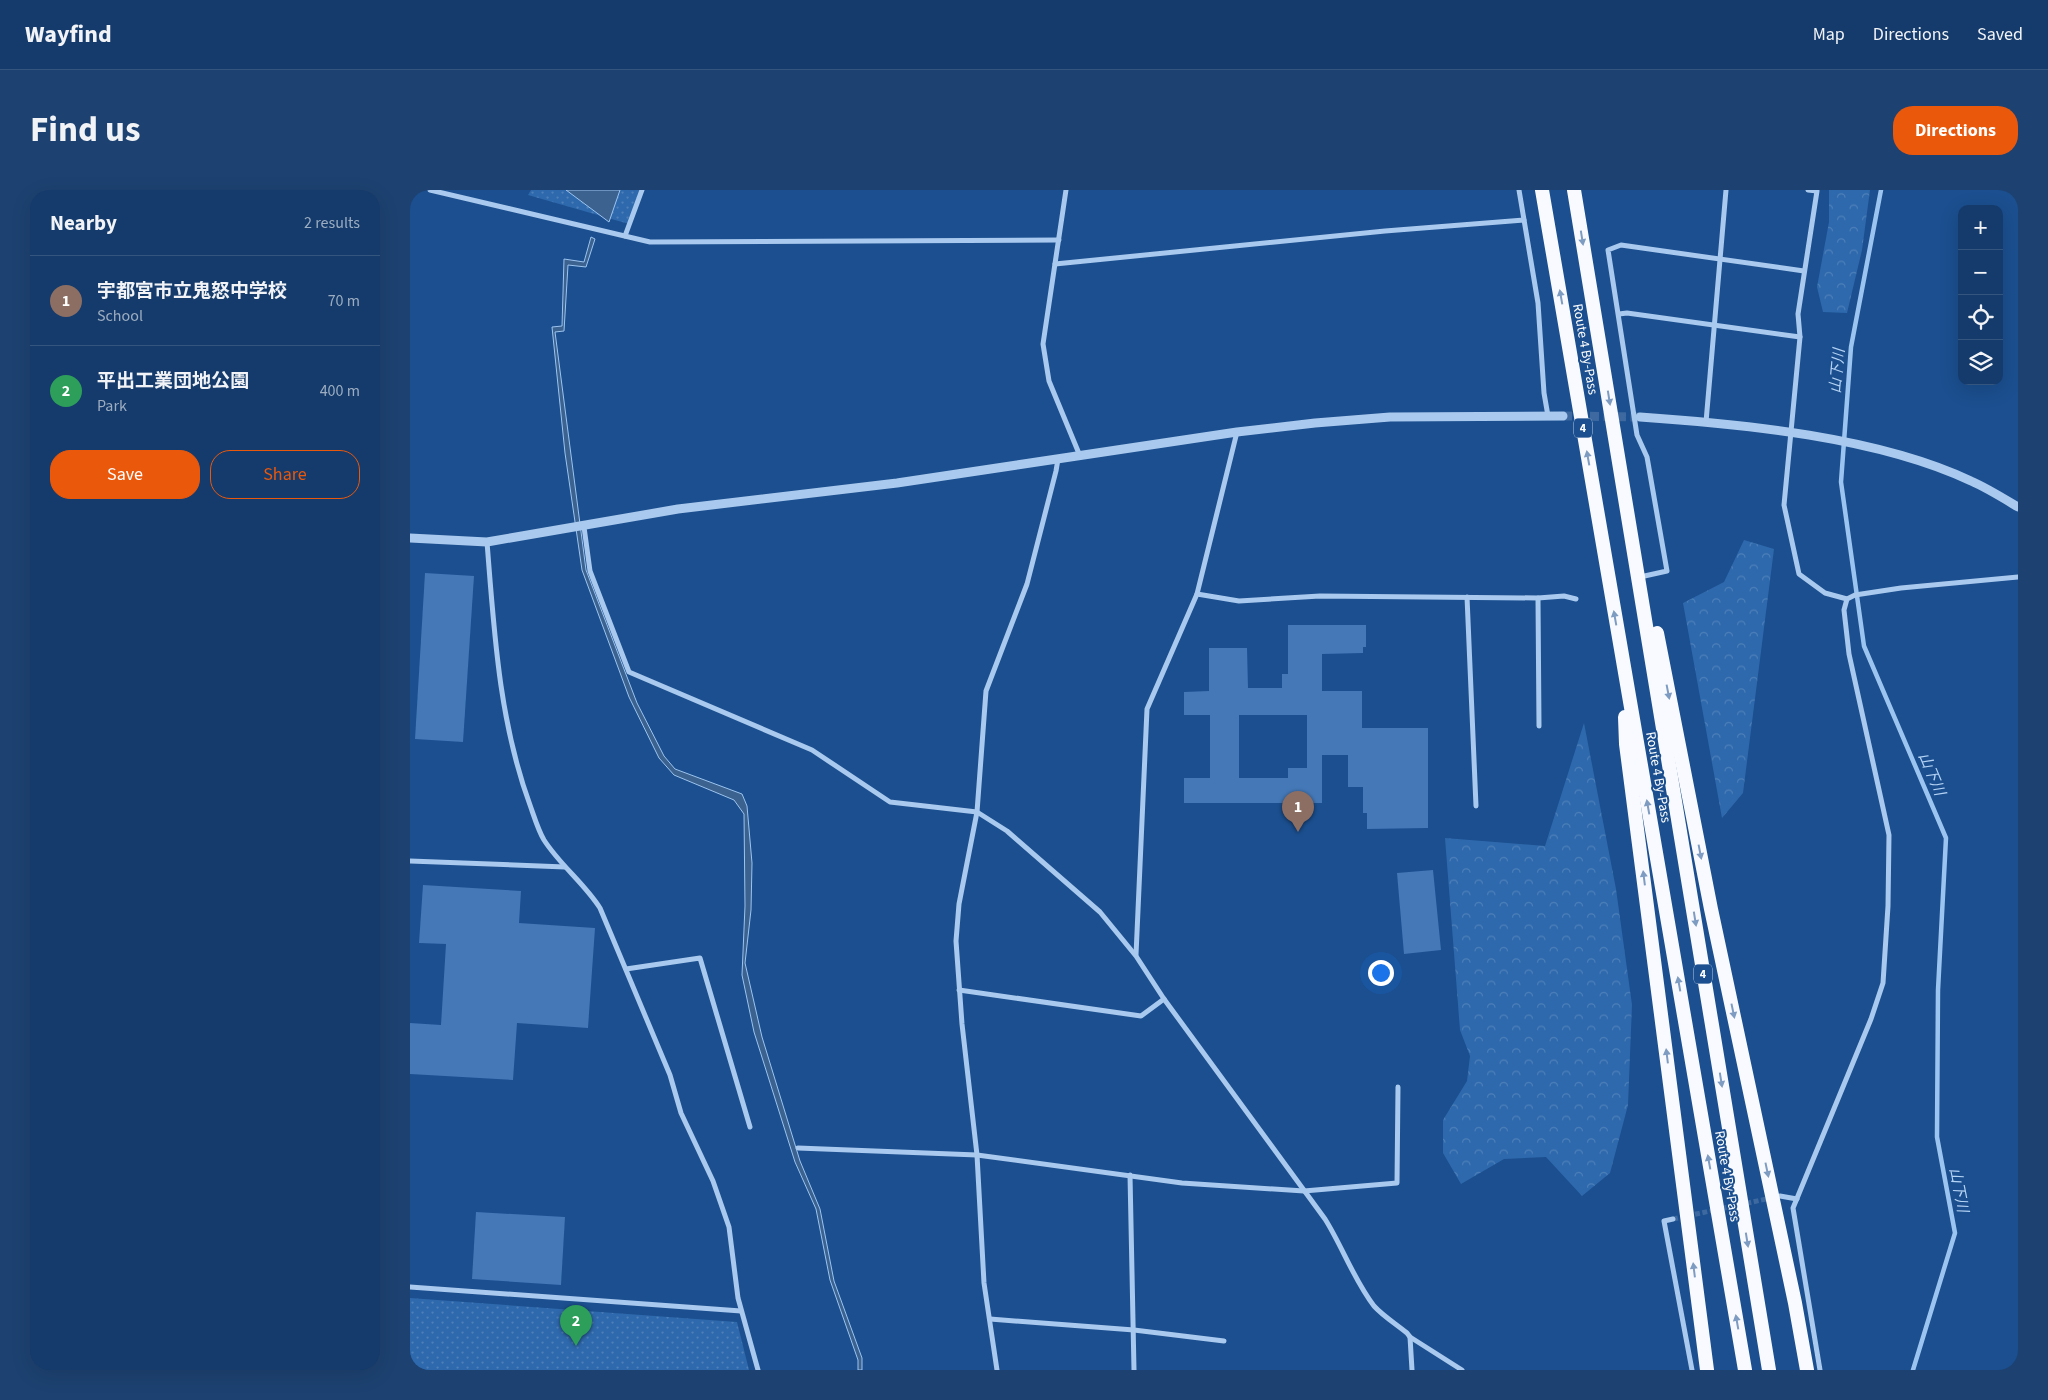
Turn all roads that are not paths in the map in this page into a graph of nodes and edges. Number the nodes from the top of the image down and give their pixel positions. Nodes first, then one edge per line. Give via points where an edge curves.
1 (430, 190) edge
2 (642, 190) edge
3 (1066, 190) edge
4 (1519, 190) edge
5 (1542, 190) edge
6 (1574, 190) edge
7 (1726, 190) edge
8 (1808, 190) edge
9 (1524, 220) junction
10 (624, 236) junction
11 (1059, 240) junction
12 (1720, 257) junction
13 (1055, 264) junction
14 (1804, 270) junction
15 (1618, 314) junction
16 (1714, 325) junction
17 (1800, 337) junction
18 (1548, 416) junction
19 (1563, 416) tunnel mouth
20 (1640, 417) tunnel mouth
21 (1706, 422) junction
22 (1237, 432) junction
23 (1789, 434) junction
24 (1081, 456) junction
25 (1058, 459) junction
26 (2018, 507) edge
27 (584, 527) junction
28 (410, 538) edge
29 (486, 542) junction
30 (2018, 577) edge
31 (1638, 578) junction
32 (1197, 594) junction
33 (1467, 597) junction
34 (1538, 598) junction
35 (1576, 599) dead end
36 (1847, 599) junction
37 (1624, 666) junction
38 (1539, 726) dead end
39 (1476, 806) dead end
40 (977, 812) junction
41 (410, 861) edge
42 (565, 867) junction
43 (1136, 956) junction
44 (626, 969) junction
45 (959, 990) junction
46 (1164, 999) junction
47 (1398, 1087) dead end
48 (750, 1127) dead end
49 (798, 1148) dead end
50 (977, 1155) junction
51 (1130, 1175) junction
52 (1304, 1191) junction
53 (1780, 1196) dead end
54 (1797, 1199) junction
55 (1673, 1219) dead end
56 (410, 1288) edge
57 (741, 1311) junction
58 (990, 1319) junction
59 (1134, 1330) junction
60 (1410, 1337) junction
61 (1224, 1341) dead end
62 (758, 1370) edge
63 (997, 1370) edge
64 (1134, 1370) edge
65 (1412, 1370) edge
66 (1462, 1370) edge
67 (1692, 1370) edge
68 (1707, 1370) edge
69 (1745, 1370) edge
70 (1769, 1370) edge
71 (1807, 1370) edge
72 (1820, 1370) edge

1 - 10 street
2 - 10 street
3 - 11 street
4 - 9 street
37 -> 5 highway, Route 4 By-Pass / 4
6 -> 31 highway, Route 4 By-Pass / 4
7 - 12 street
8 - 14 street via 1817,191
9 - 13 street
9 - 18 street via 1538,303
10 - 11 street via 650,242
11 - 13 street
12 - 14 street
12 - 15 street via 1621,245 1608,250
12 - 16 street
13 - 24 street via 1043,344 1044,360
14 - 17 street via 1798,314
15 - 16 street
15 - 31 street via 1637,435 1647,457 1667,571
16 - 17 street
16 - 21 street
17 - 23 street
18 - 19 street
18 - 22 street via 1390,417
20 - 21 street
21 - 23 street
22 - 24 street
22 - 32 street
23 - 26 street via 1906,456 1971,481
23 - 36 street via 1784,505 1799,574 1825,593
24 - 25 street
25 - 27 street via 678,510
25 - 40 street via 1026,584 986,691
27 - 29 street
27 - 40 street via 590,571 629,672 812,750 890,802
28 - 29 street
29 - 42 street via 496,657 520,776 543,840
30 - 36 street via 1901,588
31 -> 70 highway, Route 4 By-Pass / 4
31 -> 71 highway via 1655,624
32 - 33 street via 1239,601 1320,596
32 - 43 street via 1147,708
33 - 34 street
33 - 39 street
34 - 35 street via 1564,596
34 - 38 street
36 - 54 street via 1844,610 1849,654 1890,835 1882,983 1871,1019
68 -> 37 highway via 1626,744
69 -> 37 highway, Route 4 By-Pass / 4
40 - 43 street via 1013,836 1100,912
40 - 45 street via 959,904 956,941
41 - 42 street
42 - 44 street via 600,908
43 - 46 street
44 - 48 street via 700,958
44 - 57 street via 729,1227
45 - 46 street via 1142,1016
45 - 50 street
46 - 52 street
47 - 52 street via 1397,1184
49 - 50 street
50 - 51 street
50 - 58 street via 984,1283
51 - 52 street via 1182,1183
51 - 59 street
52 - 60 street via 1340,1242 1367,1296
53 - 54 street
54 - 72 street via 1793,1208
55 - 67 street via 1664,1221
56 - 57 street
57 - 62 street
58 - 59 street
58 - 63 street
59 - 61 street
59 - 64 street
60 - 65 street
60 - 66 street

